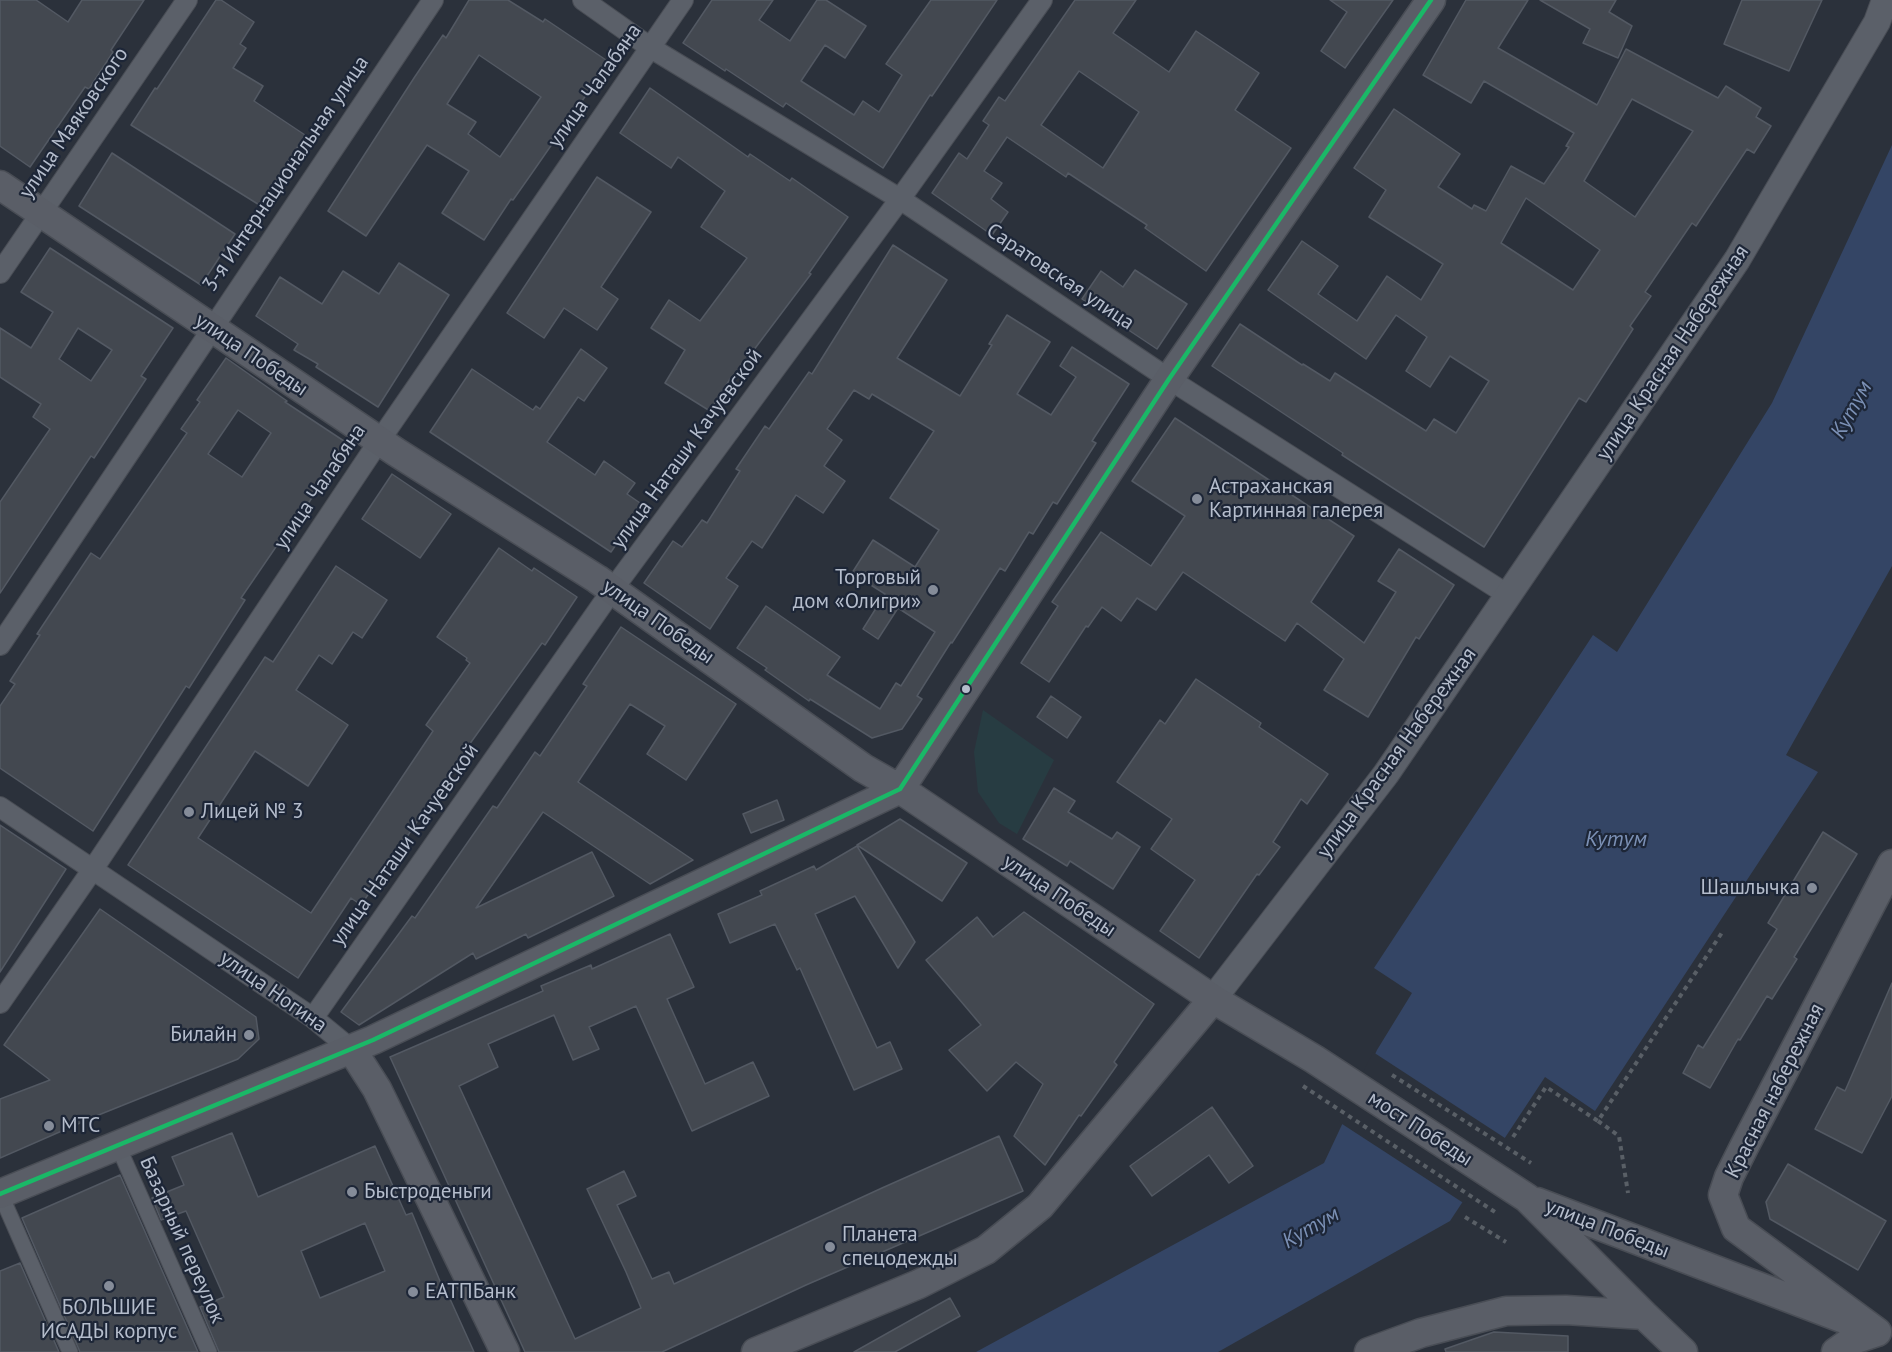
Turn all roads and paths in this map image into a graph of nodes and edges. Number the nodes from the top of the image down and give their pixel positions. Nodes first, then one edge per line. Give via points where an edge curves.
1 (187, 0) edge
2 (433, 0) edge
3 (583, 0) edge
4 (683, 0) edge
5 (1042, 0) edge
6 (1431, 0) edge
7 (1885, 0) edge
8 (651, 48) junction
9 (0, 185) edge
10 (900, 199) junction
11 (42, 213) junction
12 (0, 273) edge
13 (211, 329) junction
14 (1169, 379) junction
15 (380, 441) junction
16 (613, 589) junction
17 (1508, 595) junction
18 (0, 645) edge
19 (900, 789) junction
20 (0, 807) edge
21 (1892, 864) edge
22 (93, 869) junction
23 (1723, 931) dead end
24 (1213, 999) junction
25 (0, 1003) edge
26 (313, 1018) junction
27 (352, 1050) junction
28 (1314, 1059) joint
29 (1383, 1070) dead end
30 (1303, 1086) dead end
31 (1598, 1121) junction
32 (1513, 1137) dead end
33 (118, 1146) junction
34 (1531, 1163) dead end
35 (1628, 1193) dead end
36 (0, 1194) edge
37 (1527, 1198) junction
38 (1498, 1214) dead end
39 (1465, 1217) dead end
40 (1506, 1242) dead end
41 (1644, 1316) junction
42 (1884, 1337) edge
43 (70, 1352) edge
44 (209, 1352) edge
45 (505, 1352) edge
46 (756, 1352) edge
47 (1369, 1352) edge
48 (1683, 1352) edge
49 (1836, 1352) edge

1 - 11 street, улица Маяковского
2 - 13 street, 3-я Интернациональная улица
3 - 8 street, Саратовская улица
4 - 8 street, улица Чалабяна
5 - 10 street, улица Наташи Качуевской
6 - 14 main road
7 - 17 street, улица Красная Набережная via 1877,22 1737,260
8 - 10 street, Саратовская улица
8 - 15 street, улица Чалабяна
9 - 11 main road, улица Победы
10 - 14 street, Саратовская улица
10 - 16 street, улица Наташи Качуевской
11 - 12 street, улица Маяковского
11 - 13 main road, улица Победы
13 - 15 main road, улица Победы
13 - 18 street, 3-я Интернациональная улица
14 - 17 street, Саратовская улица
14 - 19 main road
15 - 16 main road, улица Победы
15 - 22 street, улица Чалабяна
16 - 19 main road, улица Победы via 863,768
16 - 26 street, улица Наташи Качуевской
17 - 24 street, улица Красная Набережная via 1386,774
19 - 24 main road, улица Победы
19 - 27 main road
20 - 22 street, улица Ногина
21 - 42 main road, Красная набережная via 1744,1147 1723,1195 1736,1228
22 - 25 street, улица Чалабяна
22 - 26 street, улица Ногина
23 - 31 path
24 - 28 main road, улица Победы
24 - 46 main road, улица Красная Набережная via 1040,1206 986,1250 919,1284
26 - 27 street, улица Ногина
27 - 33 main road
27 - 45 main road, улица Ногина via 378,1089
28 - 37 main road, мост Победы
29 - 34 path
30 - 38 path
31 - 32 path via 1546,1087
31 - 35 path via 1619,1136
33 - 36 main road
33 - 44 street, Базарный переулок
36 - 43 street
37 - 41 main road, улица Победы
37 - 42 main road, улица Победы
39 - 40 path
41 - 47 main road via 1566,1310 1506,1311 1421,1333
41 - 48 main road, улица Победы
42 - 49 main road via 1853,1340

